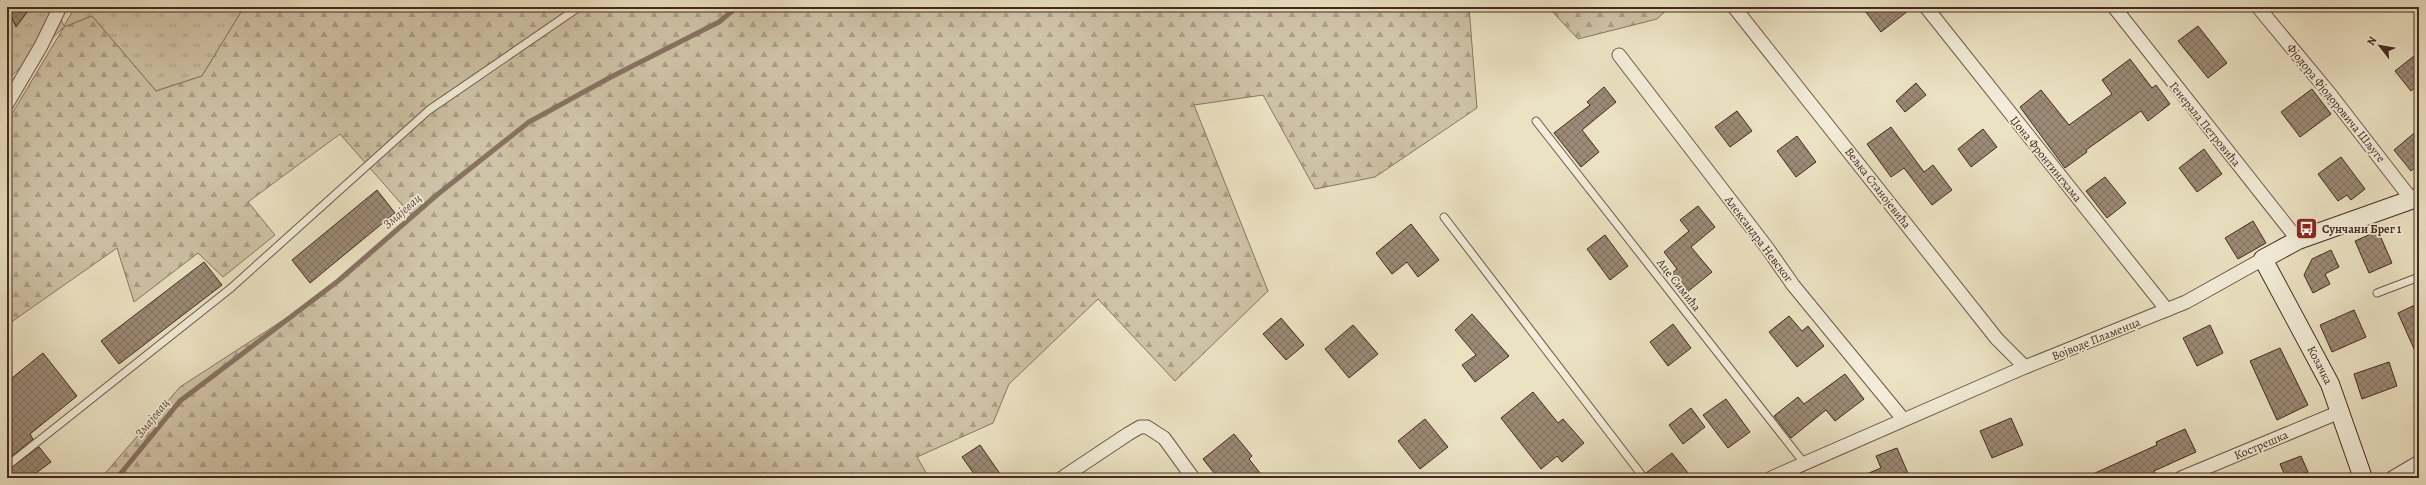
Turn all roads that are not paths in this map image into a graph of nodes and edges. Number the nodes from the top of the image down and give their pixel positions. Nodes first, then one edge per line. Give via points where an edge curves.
1 (579, 7) edge
2 (1734, 7) edge
3 (1926, 7) edge
4 (2114, 7) edge
5 (2258, 7) edge
6 (55, 11) edge
7 (1619, 55) dead end
8 (7, 104) edge
9 (1536, 121) dead end
10 (2415, 199) edge
11 (1444, 217) dead end
12 (2298, 240) junction
13 (2263, 259) junction
14 (2419, 277) edge
15 (2377, 293) dead end
16 (2167, 310) junction
17 (2025, 367) junction
18 (2342, 411) junction
19 (1903, 419) junction
20 (2419, 462) edge
21 (1804, 463) junction
22 (7, 466) edge
23 (1062, 478) edge
24 (1193, 478) edge
25 (1644, 478) edge
26 (1772, 478) edge
27 (2181, 478) edge
28 (2364, 478) edge
29 (2392, 478) edge

1 - 22 lane via 429,110 231,288
2 - 17 street, Вељка Станојевића via 1997,339
3 - 16 street, Џона Фронтингхама
4 - 12 street, Генерала Петровића
5 - 10 street, Фјодора Фјодоровича Шљуге
6 - 8 street
7 - 19 street, Александра Невског via 1793,285
9 - 21 lane, Аце Симића
10 - 12 street, Војводе Пламенца
11 - 25 lane
12 - 13 street, Војводе Пламенца
13 - 16 street, Војводе Пламенца via 2206,292
13 - 18 street, Козачка
14 - 15 lane
16 - 17 street, Војводе Пламенца
17 - 19 street, Војводе Пламенца
18 - 27 street, Кострешка
18 - 28 street, Козачка
19 - 21 street, Војводе Пламенца
20 - 29 street
21 - 26 street, Војводе Пламенца
23 - 24 street via 1140,427 1147,427 1164,438

